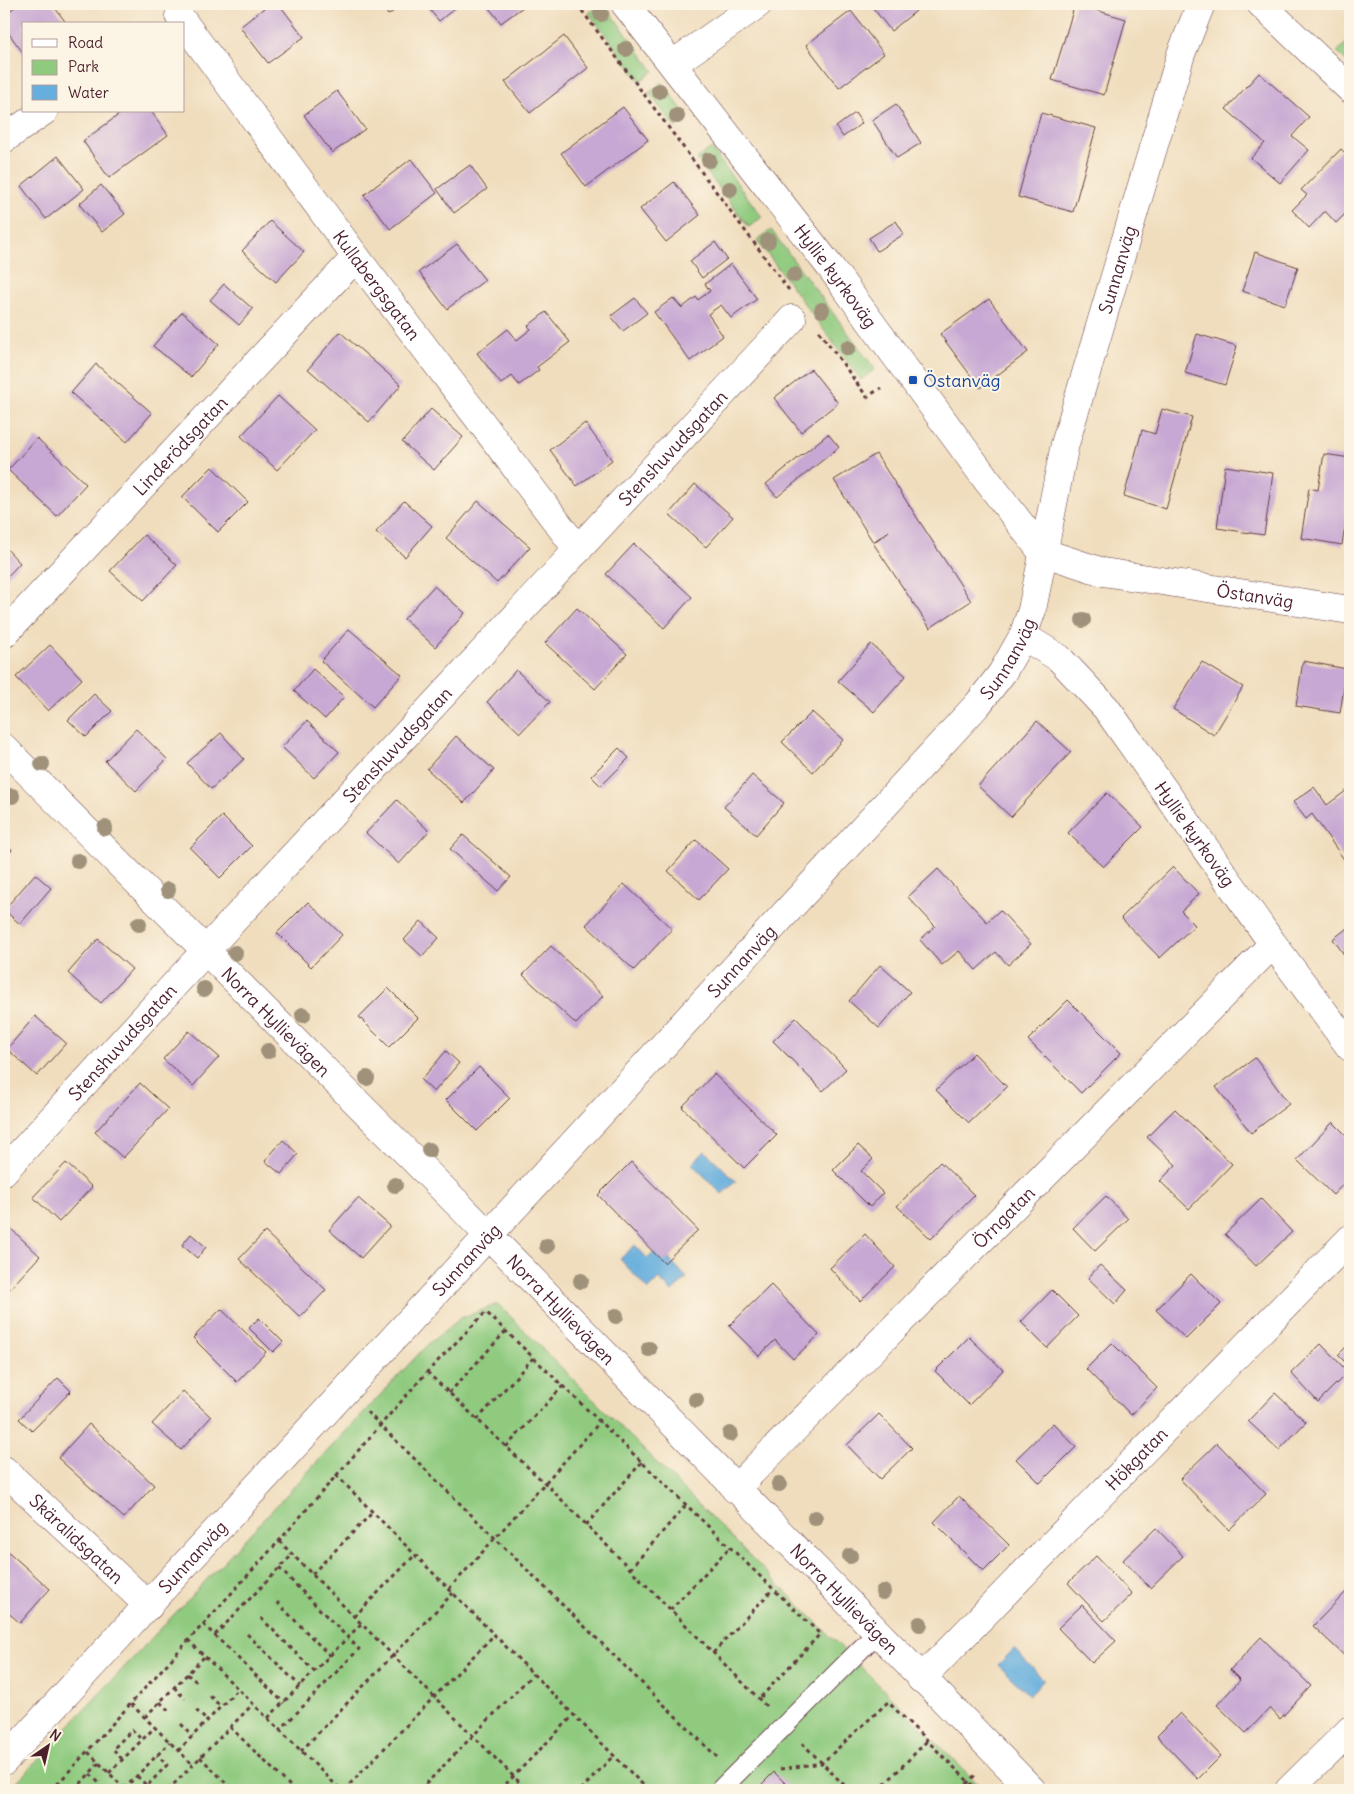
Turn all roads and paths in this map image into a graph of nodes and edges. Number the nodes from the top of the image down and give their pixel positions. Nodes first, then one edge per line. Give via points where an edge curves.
1 (577, 4) edge
2 (625, 4) edge
3 (758, 4) edge
4 (1201, 4) edge
5 (1261, 4) edge
6 (182, 15) edge
7 (673, 64) junction
8 (1350, 89) edge
9 (43, 112) edge
10 (4, 140) edge
11 (356, 257) junction
12 (799, 312) junction
13 (882, 387) dead end
14 (578, 550) junction
15 (1042, 552) junction
16 (1350, 610) edge
17 (4, 634) edge
18 (1023, 636) junction
19 (4, 748) edge
20 (1273, 944) junction
21 (207, 949) junction
22 (1350, 1047) edge
23 (4, 1171) edge
24 (487, 1235) junction
25 (1350, 1239) edge
26 (506, 1332) junction
27 (533, 1358) junction
28 (427, 1372) junction
29 (563, 1386) junction
30 (345, 1391) junction
31 (449, 1393) junction
32 (478, 1420) junction
33 (600, 1422) junction
34 (380, 1425) junction
35 (506, 1447) junction
36 (642, 1462) junction
37 (4, 1470) edge
38 (336, 1475) junction
39 (545, 1483) junction
40 (735, 1489) junction
41 (686, 1505) junction
42 (373, 1512) junction
43 (586, 1525) junction
44 (494, 1538) junction
45 (279, 1541) junction
46 (730, 1547) junction
47 (415, 1554) junction
48 (292, 1555) junction
49 (279, 1568) junction
50 (630, 1569) junction
51 (312, 1574) junction
52 (449, 1589) junction
53 (773, 1589) junction
54 (453, 1593) junction
55 (277, 1602) dead end
56 (149, 1606) junction
57 (670, 1610) junction
58 (354, 1617) junction
59 (261, 1618) dead end
60 (203, 1624) junction
61 (361, 1624) junction
62 (878, 1633) junction
63 (247, 1634) dead end
64 (215, 1635) junction
65 (494, 1635) junction
66 (347, 1638) junction
67 (188, 1640) junction
68 (714, 1653) junction
69 (205, 1656) junction
70 (330, 1656) junction
71 (393, 1656) junction
72 (314, 1671) junction
73 (187, 1674) junction
74 (533, 1674) junction
75 (921, 1679) junction
76 (199, 1684) dead end
77 (300, 1686) junction
78 (174, 1687) junction
79 (238, 1689) junction
80 (210, 1696) dead end
81 (434, 1697) junction
82 (185, 1699) dead end
83 (759, 1699) junction
84 (160, 1702) junction
85 (284, 1703) junction
86 (131, 1704) junction
87 (253, 1704) junction
88 (221, 1707) junction
89 (196, 1710) dead end
90 (171, 1713) dead end
91 (574, 1714) junction
92 (145, 1717) junction
93 (268, 1718) junction
94 (207, 1722) junction
95 (181, 1724) dead end
96 (785, 1726) junction
97 (155, 1727) junction
98 (230, 1727) junction
99 (280, 1730) junction
100 (1350, 1730) edge
101 (193, 1736) junction
102 (473, 1736) junction
103 (142, 1740) junction
104 (927, 1741) junction
105 (170, 1742) junction
106 (178, 1751) junction
107 (302, 1751) junction
108 (88, 1752) junction
109 (157, 1755) junction
110 (614, 1755) junction
111 (200, 1757) junction
112 (122, 1759) junction
113 (4, 1761) edge
114 (822, 1763) junction
115 (99, 1764) junction
116 (192, 1765) junction
117 (109, 1773) junction
118 (90, 1774) junction
119 (735, 1775) junction
120 (137, 1776) junction
121 (513, 1777) junction
122 (968, 1782) junction
123 (99, 1783) dead end
124 (58, 1784) junction
125 (80, 1785) junction
126 (125, 1789) edge
127 (170, 1789) edge
128 (52, 1790) edge
129 (64, 1790) edge
130 (75, 1790) edge
131 (85, 1790) edge
132 (233, 1790) edge
133 (294, 1790) edge
134 (342, 1790) edge
135 (420, 1790) edge
136 (500, 1790) edge
137 (527, 1790) edge
138 (580, 1790) edge
139 (648, 1790) edge
140 (720, 1790) edge
141 (850, 1790) edge
142 (879, 1790) edge
143 (961, 1790) edge
144 (977, 1790) edge
145 (1032, 1790) edge
146 (1290, 1790) edge

1 - 12 path
2 - 7 street, Hyllie kyrkoväg
3 - 7 street
4 - 15 street, Sunnanväg via 1181,54 1065,444
5 - 8 street
6 - 11 street, Kullabergsgatan
7 - 15 street, Hyllie kyrkoväg via 831,268
9 - 10 street
11 - 14 street, Kullabergsgatan
11 - 17 street, Linderödsgatan
12 - 13 path via 867,397
12 - 14 street, Stenshuvudsgatan
14 - 21 street, Stenshuvudsgatan
15 - 16 street, Östanväg via 1104,572
15 - 18 street, Sunnanväg via 1032,610
18 - 20 street, Hyllie kyrkoväg via 1058,658 1106,708
18 - 24 street, Sunnanväg via 1002,673 978,704
19 - 21 street, Norra Hyllievägen
20 - 22 street, Hyllie kyrkoväg
20 - 40 street, Örngatan
21 - 23 street, Stenshuvudsgatan
21 - 24 street, Norra Hyllievägen
24 - 30 street, Sunnanväg
24 - 40 street, Norra Hyllievägen
25 - 75 street, Hökgatan
26 - 27 path
26 - 28 path via 486,1312
26 - 31 path
27 - 29 path
27 - 32 path
28 - 31 path
28 - 34 path
29 - 33 path
29 - 35 path
30 - 34 path
30 - 56 street, Sunnanväg
31 - 32 path
32 - 35 path
33 - 36 path
33 - 39 path
34 - 38 path
34 - 44 path
35 - 39 path
36 - 41 path
36 - 43 path
37 - 56 street, Skäralidsgatan
38 - 42 path
38 - 45 path
39 - 43 path
39 - 44 path
40 - 62 street, Norra Hyllievägen
41 - 46 path
41 - 50 path
42 - 47 path
42 - 51 path
43 - 50 path
44 - 52 path
44 - 119 path
45 - 48 path
45 - 60 path
46 - 53 path
46 - 57 path
47 - 52 path
47 - 58 path
48 - 49 path
48 - 51 path
49 - 64 path
49 - 66 path
50 - 57 path
51 - 58 path
52 - 54 path
53 - 68 path
53 - 83 path via 820,1634
54 - 65 path
54 - 71 path
55 - 70 path
56 - 113 street, Sunnanväg
57 - 68 path
58 - 61 path
59 - 72 path
60 - 64 path
60 - 67 path
61 - 66 path
61 - 71 path
62 - 75 street, Norra Hyllievägen
62 - 96 lane
63 - 77 path
64 - 85 path
65 - 74 path
65 - 81 path
66 - 70 path
66 - 99 path via 359,1649
67 - 69 path
67 - 86 path
68 - 83 path
69 - 73 path
69 - 79 path
70 - 72 path
71 - 81 path
71 - 107 path
72 - 77 path
73 - 76 path
73 - 78 path
74 - 91 path
74 - 102 path
75 - 145 street, Norra Hyllievägen
77 - 85 path
78 - 82 path
78 - 84 path
79 - 87 path
79 - 88 path
80 - 88 path
81 - 102 path
81 - 134 path
83 - 96 path
84 - 90 path
84 - 92 path
85 - 93 path
86 - 92 path
86 - 108 path
87 - 93 path
87 - 98 path
88 - 94 path
89 - 94 path
91 - 110 path
91 - 121 path
92 - 97 path
93 - 99 path
94 - 101 path
95 - 101 path
96 - 114 path
96 - 119 lane
97 - 103 path
97 - 105 path
98 - 111 path
98 - 133 path
99 - 107 path
100 - 146 street
101 - 106 path
102 - 121 path
102 - 135 path
103 - 112 path
103 - 112 path via 132,1730 113,1749
104 - 114 path via 888,1702
104 - 122 path
104 - 142 path
105 - 106 path
105 - 109 path
106 - 116 path
107 - 134 path
108 - 115 path
108 - 124 path
109 - 120 path
109 - 120 path via 167,1765 147,1786
110 - 138 path
110 - 139 path
111 - 116 path
111 - 132 path
112 - 117 path
114 - 141 path
115 - 117 path
115 - 118 path
116 - 127 path
117 - 126 path
118 - 123 path
118 - 125 path
119 - 140 lane
120 - 126 path
121 - 136 path
121 - 137 path
122 - 143 path
122 - 144 path
124 - 128 path
124 - 129 path
125 - 130 path
125 - 131 path

